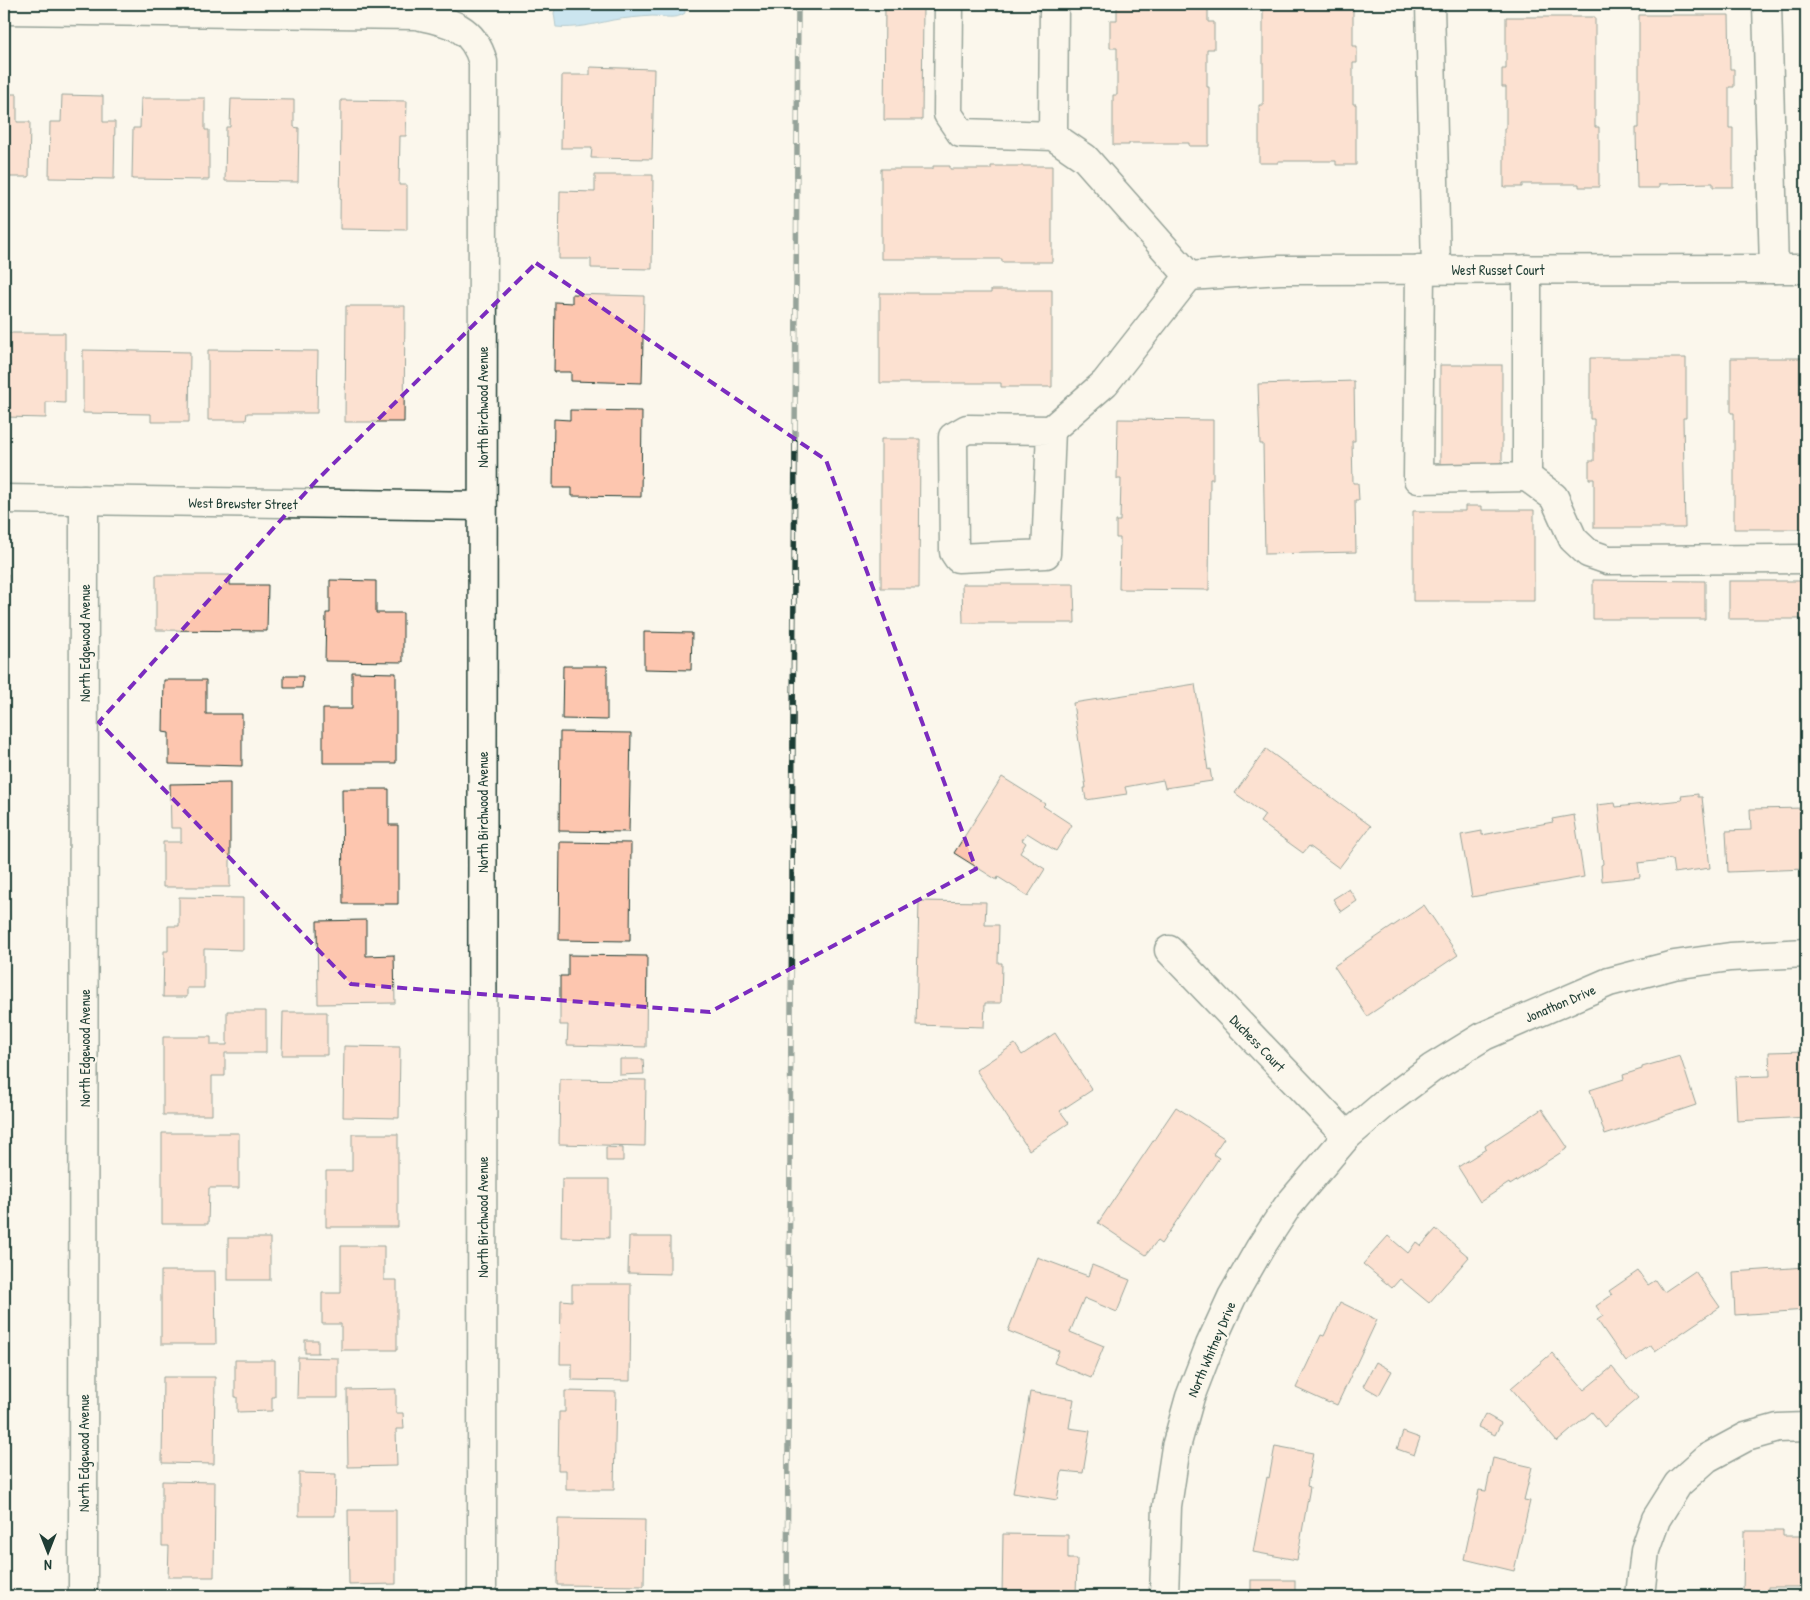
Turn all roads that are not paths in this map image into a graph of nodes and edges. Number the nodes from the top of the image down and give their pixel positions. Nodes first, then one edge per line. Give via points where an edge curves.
1 (950, 4) edge
2 (1054, 4) edge
3 (1430, 4) edge
4 (1767, 4) edge
5 (138, 8) edge
6 (4, 10) edge
7 (1053, 136) junction
8 (1428, 269) junction
9 (1527, 269) junction
10 (1774, 269) junction
11 (1806, 269) edge
12 (1190, 276) junction
13 (1051, 430) junction
14 (1527, 477) junction
15 (4, 498) edge
16 (84, 500) junction
17 (482, 506) junction
18 (1806, 560) edge
19 (1169, 950) dead end
20 (1806, 953) edge
21 (1347, 1136) junction
22 (1806, 1427) edge
23 (83, 1596) edge
24 (482, 1596) edge
25 (1164, 1596) edge
26 (1640, 1596) edge

1 - 7 street via 948,114 961,134
2 - 7 street
3 - 8 street
4 - 10 street
5 - 6 street
5 - 17 street, North Birchwood Avenue via 416,15 446,21 466,32 480,51 483,62
7 - 12 street via 1085,158
8 - 9 street, West Russet Court
8 - 12 street, West Russet Court via 1280,270
8 - 14 street via 1418,479
9 - 10 street, West Russet Court
9 - 14 street
10 - 11 street, West Russet Court
12 - 13 street via 1105,383
13 - 13 street via 1046,554 958,558 954,552 953,437 967,429
14 - 18 street via 1554,497 1573,539 1588,553 1608,560
15 - 16 street, West Brewster Street
16 - 17 street, West Brewster Street
16 - 23 street, North Edgewood Avenue
17 - 24 street, North Birchwood Avenue
19 - 21 street, Duchess Court
20 - 21 street, Jonathon Drive via 1730,957 1674,965 1609,982 1484,1036 1432,1068
21 - 25 street, North Whitney Drive via 1287,1207 1265,1240 1232,1297 1210,1345 1190,1397 1176,1447 1167,1506
22 - 26 street via 1778,1428 1746,1437 1706,1458 1678,1484 1656,1519 1645,1550

